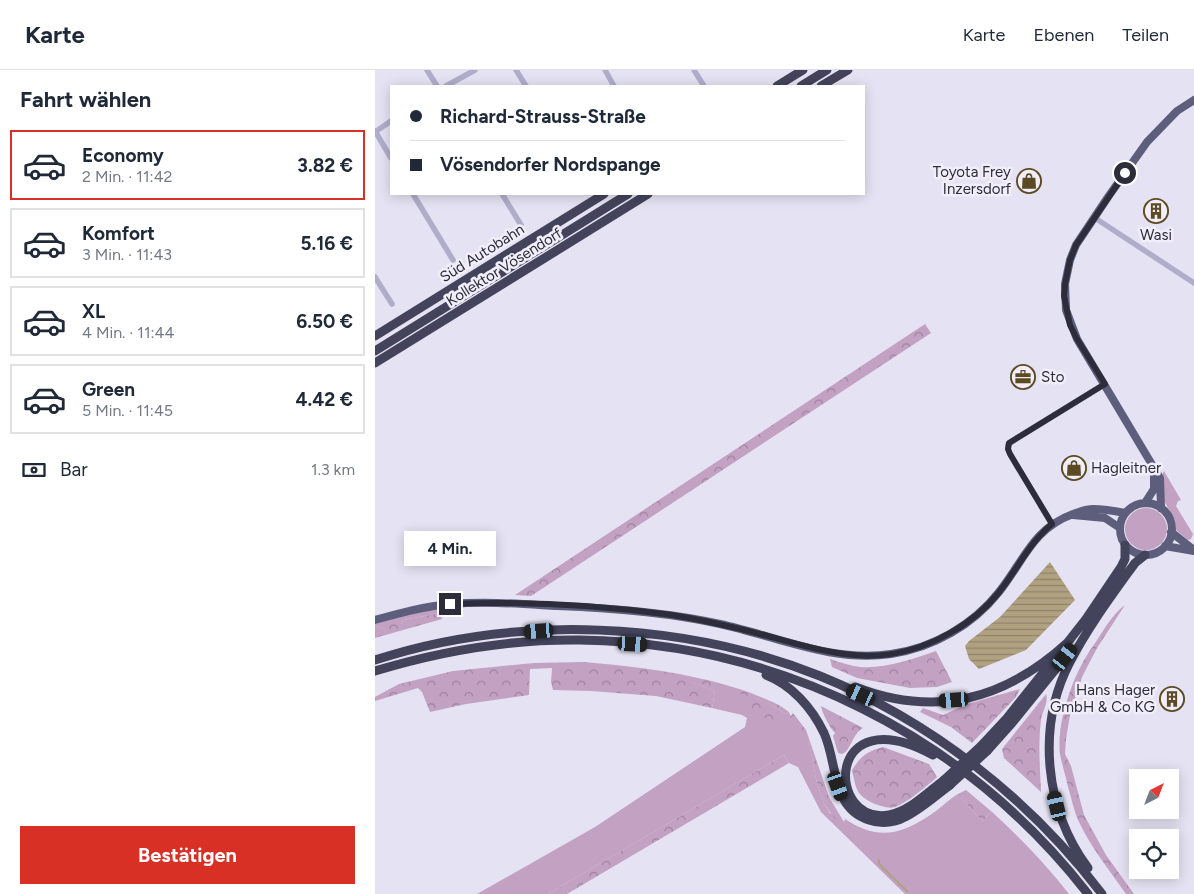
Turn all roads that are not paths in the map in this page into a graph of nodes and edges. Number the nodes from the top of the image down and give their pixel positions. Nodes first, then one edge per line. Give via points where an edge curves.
1 (427, 70) edge
2 (475, 70) edge
3 (516, 70) edge
4 (605, 70) edge
5 (694, 70) edge
6 (803, 70) edge
7 (827, 70) edge
8 (847, 70) edge
9 (436, 85) edge
10 (448, 85) edge
11 (525, 85) edge
12 (614, 85) edge
13 (703, 85) edge
14 (779, 85) edge
15 (803, 85) edge
16 (823, 85) edge
17 (1194, 100) edge
18 (390, 123) edge
19 (375, 131) edge
20 (390, 156) edge
21 (414, 195) edge
22 (503, 195) edge
23 (602, 195) edge
24 (626, 195) edge
25 (646, 195) edge
26 (1095, 218) junction
27 (521, 225) dead end
28 (453, 260) dead end
29 (375, 277) edge
30 (1194, 283) edge
31 (391, 304) dead end
32 (375, 336) edge
33 (375, 351) edge
34 (375, 363) edge
35 (1105, 384) junction
36 (1153, 466) junction
37 (1145, 503) junction
38 (1161, 508) junction
39 (1125, 513) junction
40 (1071, 515) junction
41 (1052, 524) junction
42 (1120, 528) junction
43 (1171, 532) junction
44 (1125, 544) junction
45 (1165, 546) junction
46 (1194, 550) edge
47 (1145, 555) junction
48 (375, 620) edge
49 (1091, 626) junction
50 (1067, 643) junction
51 (375, 660) edge
52 (736, 662) junction
53 (375, 671) edge
54 (820, 676) junction
55 (984, 748) junction
56 (953, 763) junction
57 (947, 783) junction
58 (1094, 884) junction
59 (1088, 894) edge
60 (1102, 894) edge

1 - 9 street
2 - 10 street
3 - 11 street
4 - 12 street
5 - 13 street
6 - 14 highway
7 - 15 highway
8 - 16 highway
17 - 26 main road via 1177,111 1147,142
18 - 19 street
19 - 20 street
21 - 28 street
22 - 27 street
23 - 32 highway, Süd Autobahn
24 - 33 highway, Süd Autobahn
25 - 34 highway, Kollektor Vösendorf
26 - 30 street
26 - 35 main road via 1076,245 1067,272 1064,296 1070,325
29 - 31 street
35 - 36 main road
35 - 41 street via 1009,443 1010,454
36 - 37 main road via 1155,484
36 - 38 main road via 1160,478
37 - 38 main road
37 - 39 main road via 1131,507
38 - 43 main road via 1171,522
39 - 40 main road via 1094,509
39 - 42 main road
40 - 41 main road
40 - 42 main road via 1105,518
41 - 48 main road via 1033,542 999,592 975,616 939,639 893,654 839,655 720,624 612,609 450,604
42 - 44 main road
43 - 45 main road
43 - 46 main road
44 - 47 main road via 1136,553
44 - 50 highway via 1125,559 1121,567
45 - 46 main road
45 - 47 main road via 1160,551
47 - 49 highway via 1135,563
49 - 55 highway via 1013,723
49 - 58 highway via 1061,681 1050,730 1049,756 1057,806
50 - 54 highway via 1049,660 1004,687 954,700 897,700
50 - 55 highway
51 - 54 highway via 422,647 494,634 617,631 709,644
52 - 53 highway via 651,645 540,641 460,650
52 - 56 highway via 804,682 844,699
52 - 57 highway via 781,682 808,707 818,720 830,749 842,798 862,818 889,823 901,819
54 - 58 highway via 917,726 978,768 1046,829
55 - 57 highway, bridge
56 - 57 highway via 904,742 877,738 855,750 845,773 845,785 853,800 877,815 898,812
56 - 59 highway via 1004,803 1038,836
58 - 60 highway

